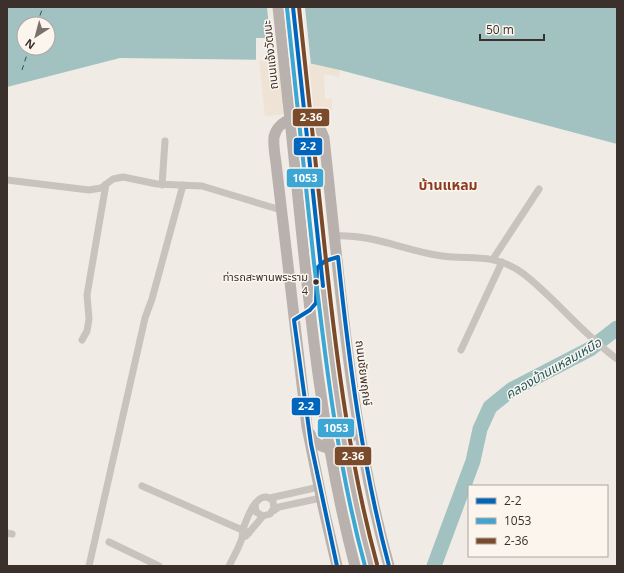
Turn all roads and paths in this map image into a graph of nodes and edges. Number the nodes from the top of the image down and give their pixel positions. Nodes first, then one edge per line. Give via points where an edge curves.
1 (278, 7) edge
2 (293, 7) edge
3 (165, 141) dead end
4 (7, 180) edge
5 (106, 184) junction
6 (162, 185) junction
7 (183, 185) junction
8 (539, 189) dead end
9 (281, 210) junction
10 (335, 236) junction
11 (493, 259) junction
12 (502, 262) junction
13 (82, 340) dead end
14 (461, 350) dead end
15 (617, 359) edge
16 (355, 412) junction
17 (307, 427) junction
18 (142, 486) dead end
19 (320, 492) junction
20 (270, 498) junction
21 (255, 504) junction
22 (273, 511) junction
23 (263, 516) junction
24 (246, 531) junction
25 (109, 542) dead end
26 (89, 566) edge
27 (160, 566) edge
28 (229, 566) edge
29 (337, 566) edge
30 (355, 566) edge
31 (370, 566) edge
32 (389, 566) edge

1 - 30 main road, ถนนแจ้งวัฒนะ, bridge via 322,409 338,497
2 - 31 main road, bridge via 337,403 353,494
3 - 6 street
4 - 5 street via 89,190 101,188
5 - 6 street via 123,177
5 - 13 street via 87,295 89,319
6 - 7 street
7 - 9 street via 208,188
7 - 26 street via 145,318
8 - 11 street
9 - 10 main road, ถนนชัยพฤกษ์ via 274,138 277,129 286,121 298,118 310,120 317,125 324,138
9 - 17 main road, ถนนชัยพฤกษ์
10 - 11 street via 358,236 438,255
10 - 16 main road, ถนนชัยพฤกษ์
11 - 12 street
12 - 14 street
12 - 15 street via 537,285
16 - 17 main road via 354,430 351,437 340,447 324,448 317,444
16 - 32 main road, ถนนชัยพฤกษ์ via 373,505
17 - 19 main road, ถนนชัยพฤกษ์
18 - 24 street
19 - 20 street
19 - 22 street
19 - 29 main road, ถนนชัยพฤกษ์
20 - 21 street via 263,496
20 - 22 street via 274,504
21 - 23 street via 256,512
21 - 24 street
22 - 23 street
23 - 24 street
24 - 28 street
25 - 27 street

